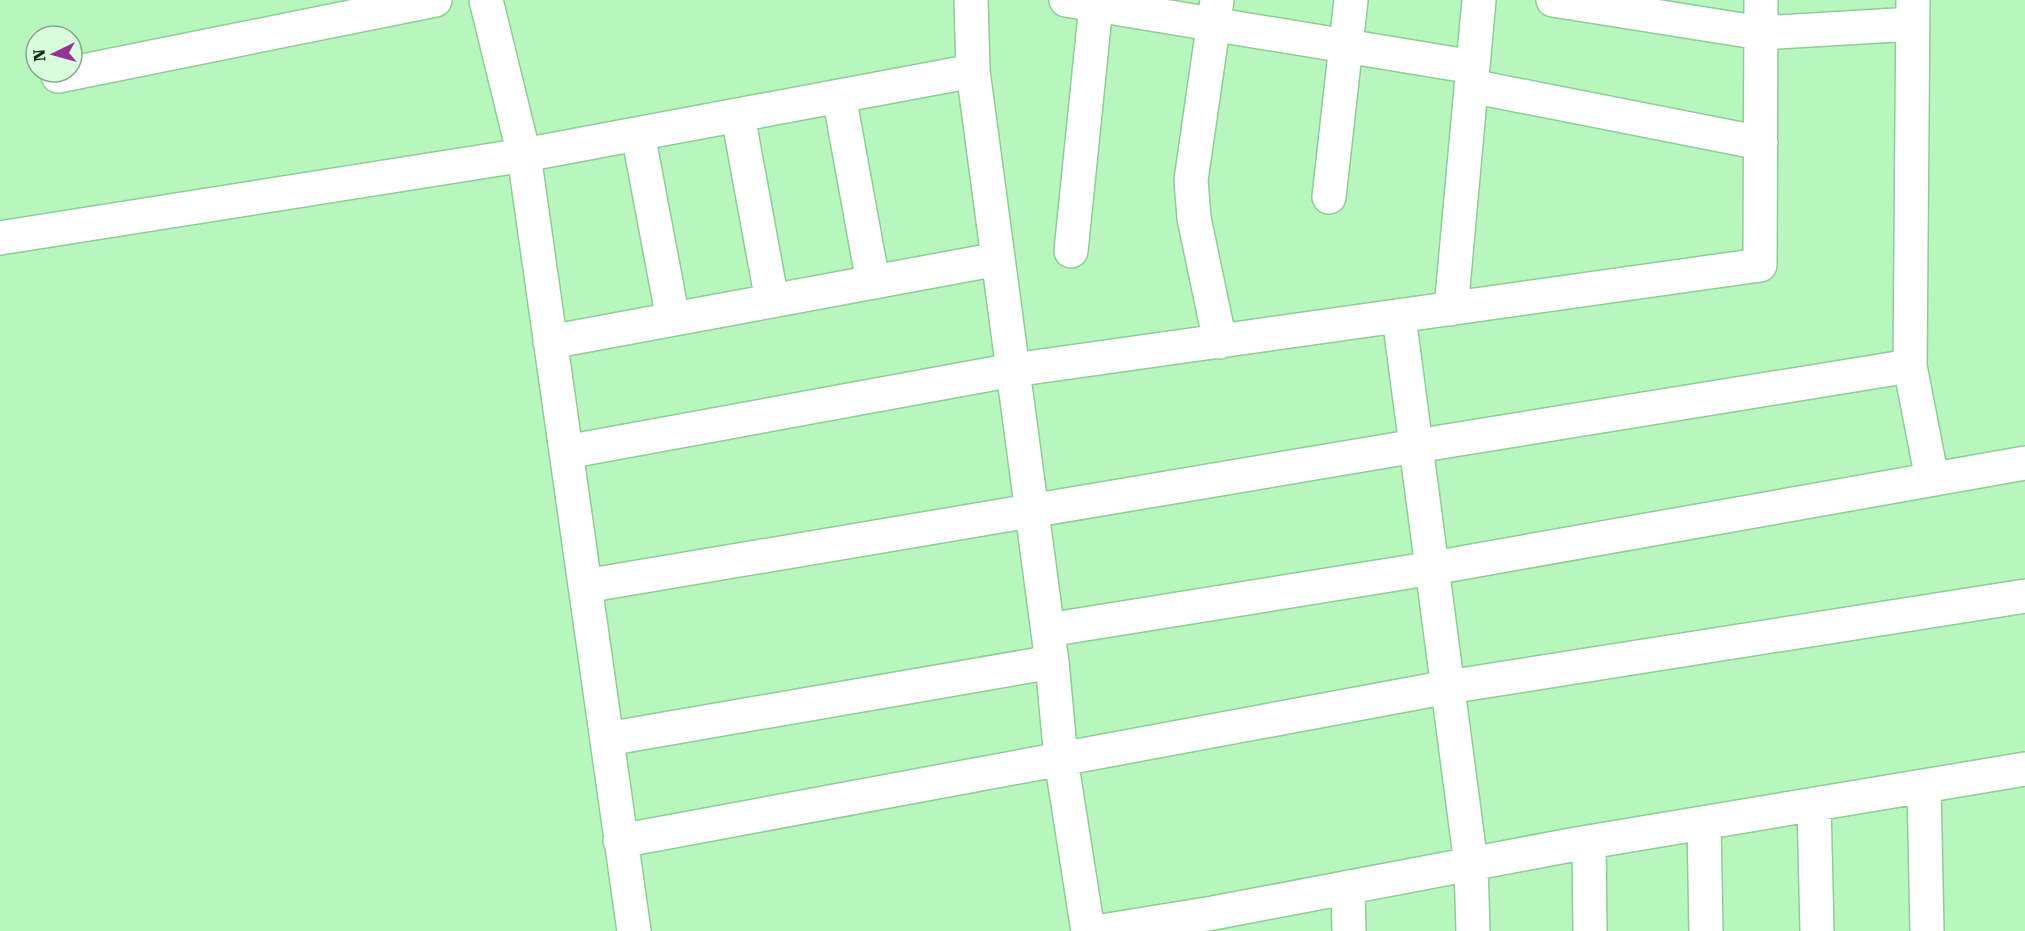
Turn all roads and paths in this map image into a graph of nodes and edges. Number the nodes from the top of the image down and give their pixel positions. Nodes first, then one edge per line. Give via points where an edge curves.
1 (435, 0) edge
2 (486, 0) edge
3 (971, 0) edge
4 (1351, 0) edge
5 (1479, 0) edge
6 (1553, 0) edge
7 (1761, 0) edge
8 (1081, 2) edge
9 (1215, 12) edge
10 (1913, 12) edge
11 (1761, 33) junction
12 (1346, 46) junction
13 (84, 71) edge
14 (973, 71) junction
15 (1472, 77) junction
16 (839, 96) junction
17 (738, 116) junction
18 (638, 134) junction
19 (1761, 143) junction
20 (524, 155) junction
21 (1329, 196) dead end
22 (0, 238) edge
23 (1071, 251) dead end
24 (998, 259) junction
25 (873, 282) junction
26 (772, 301) junction
27 (1451, 309) junction
28 (1400, 317) junction
29 (674, 319) junction
30 (550, 342) junction
31 (1220, 342) junction
32 (1910, 366) junction
33 (1013, 370) junction
34 (1416, 446) junction
35 (566, 452) junction
36 (2025, 463) edge
37 (1932, 479) junction
38 (1032, 511) junction
39 (1433, 568) junction
40 (585, 586) junction
41 (2025, 596) edge
42 (1048, 630) junction
43 (1052, 662) junction
44 (1448, 687) junction
45 (608, 739) junction
46 (1061, 759) junction
47 (2025, 769) edge
48 (1924, 786) junction
49 (1814, 804) junction
50 (1704, 823) junction
51 (620, 841) junction
52 (1589, 842) junction
53 (1471, 864) junction
54 (1348, 887) junction
55 (1236, 920) edge
56 (1135, 928) edge
57 (634, 931) edge
58 (1088, 931) edge
59 (1102, 931) edge
60 (1348, 931) edge
61 (1473, 931) edge
62 (1590, 931) edge
63 (1706, 931) edge
64 (1817, 931) edge
65 (1927, 931) edge

1 - 13 street
2 - 20 street
3 - 14 street
4 - 12 street
5 - 15 street
6 - 11 street
7 - 11 street
8 - 9 street
8 - 23 street
9 - 12 street
9 - 31 street via 1191,180 1194,218
10 - 11 street
10 - 32 street
11 - 19 street
12 - 15 street
12 - 21 street
14 - 16 street
14 - 24 street
15 - 19 street
15 - 27 street
16 - 17 street
16 - 25 street
17 - 18 street
17 - 26 street
18 - 20 street
18 - 29 street
19 - 27 street via 1760,265
20 - 22 street
20 - 30 street
24 - 25 street
24 - 33 street
25 - 26 street
26 - 29 street
27 - 28 street
28 - 31 street
28 - 34 street
29 - 30 street
30 - 35 street
31 - 33 street
32 - 34 street
32 - 37 street
33 - 35 street
33 - 38 street
34 - 38 street
34 - 39 street
35 - 40 street
36 - 37 street
37 - 39 street
38 - 40 street
38 - 42 street
39 - 42 street
39 - 44 street
40 - 45 street
41 - 44 street
42 - 43 street
43 - 45 street
43 - 46 street
44 - 46 street
44 - 53 street
45 - 51 street
46 - 51 street
46 - 58 street
47 - 48 street
48 - 49 street
48 - 65 street
49 - 50 street
49 - 64 street
50 - 52 street
50 - 63 street
51 - 57 street
52 - 53 street
52 - 62 street
53 - 54 street
53 - 61 street
54 - 55 street
54 - 60 street
55 - 56 street
56 - 59 street

